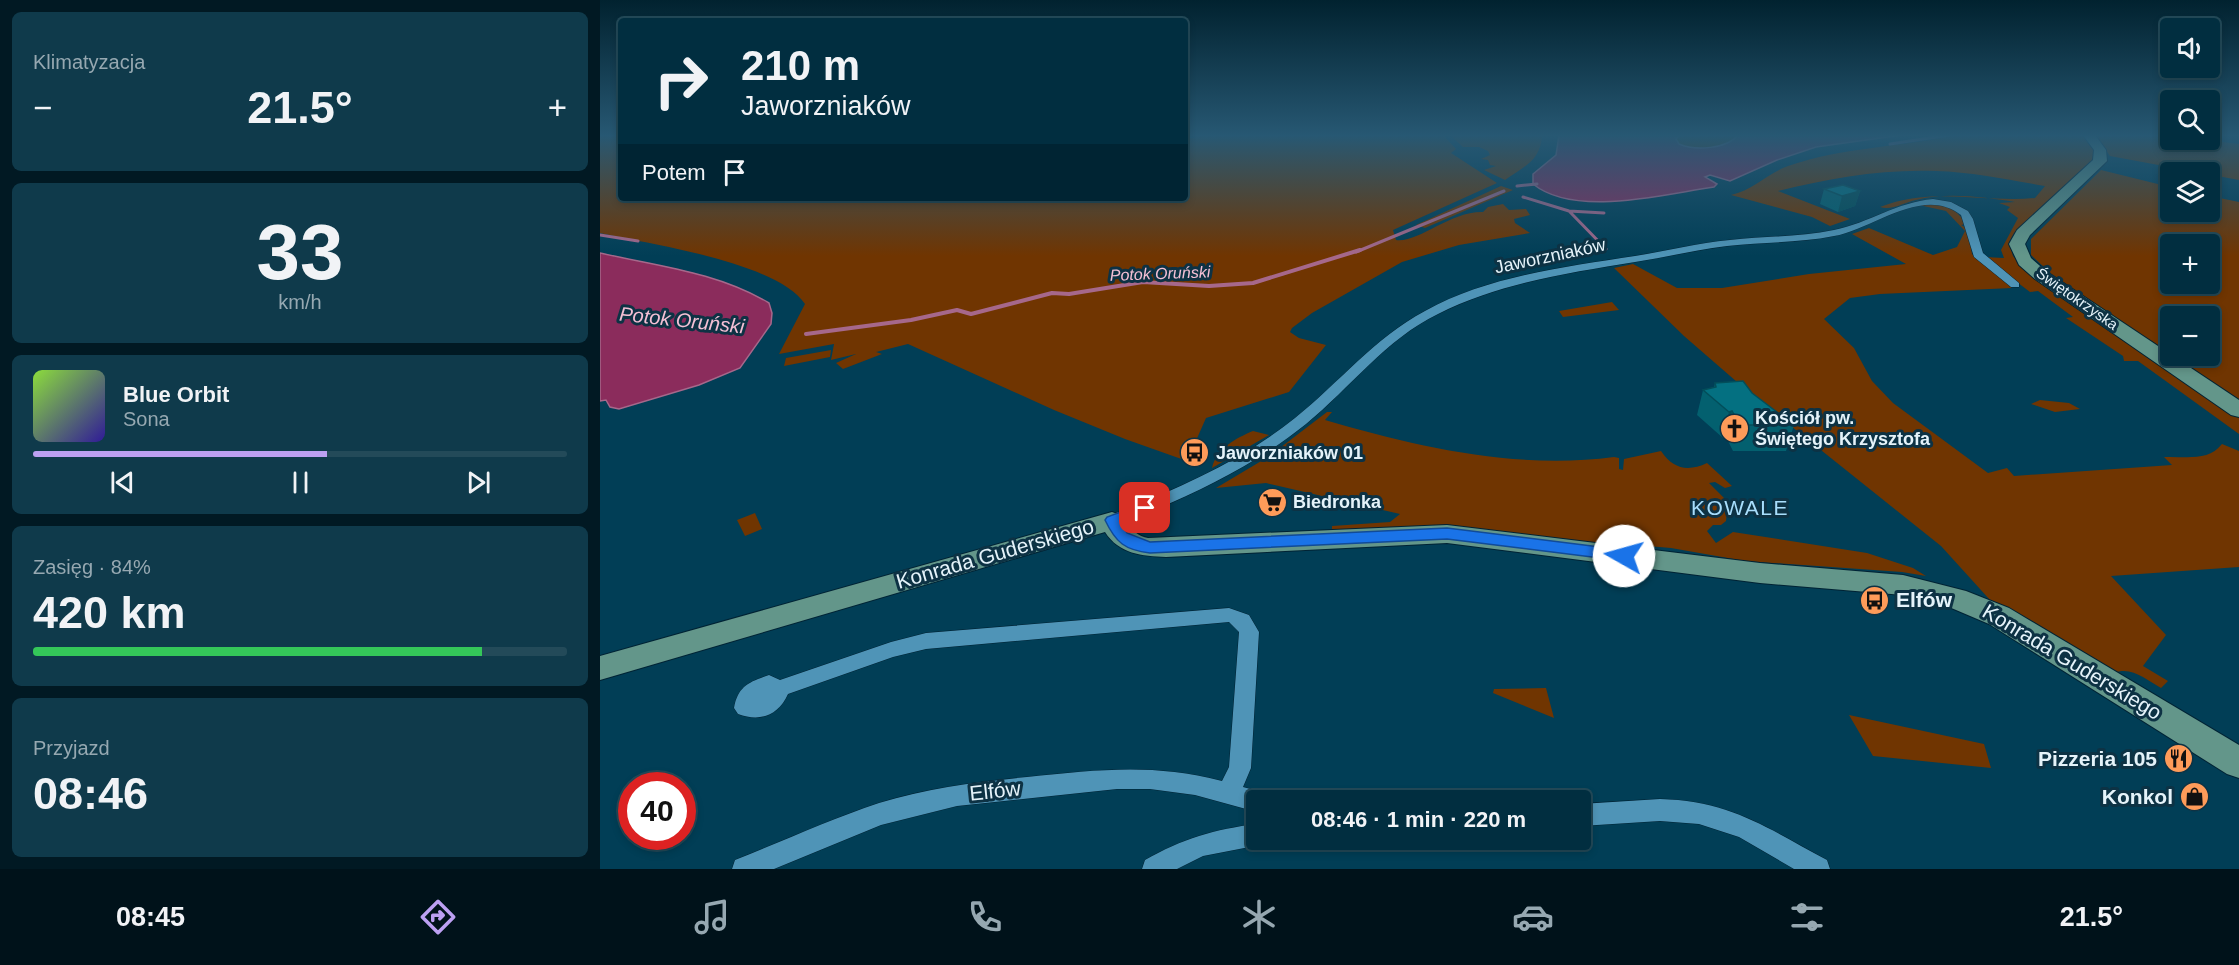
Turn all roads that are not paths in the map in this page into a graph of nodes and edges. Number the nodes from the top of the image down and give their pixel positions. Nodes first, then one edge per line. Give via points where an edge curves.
1 (2084, 176) edge
2 (2015, 285) dead end
3 (2239, 410) edge
4 (1112, 520) junction
5 (600, 668) edge
6 (779, 689) dead end
7 (2239, 763) edge
8 (1228, 793) junction
9 (1246, 798) edge
10 (1591, 814) edge
11 (1246, 838) edge
12 (744, 869) edge
13 (1154, 869) edge
14 (1818, 869) edge

1 - 3 street, Świętokrzyska via 2024,232 2017,244 2019,253 2052,283
2 - 4 street, Jaworzniaków via 1978,255 1966,215 1952,206 1932,202 1837,232 1725,243 1514,281 1455,301 1413,322 1380,346 1301,421 1263,449 1196,486
4 - 5 street, Konrada Guderskiego
4 - 7 street, Konrada Guderskiego via 1121,537 1150,548 1447,534 1935,592 2000,616
6 - 8 street via 926,641 1229,615 1247,624 1249,632 1240,768
8 - 9 street, Elfów
8 - 12 street, Elfów via 1150,779 1117,779 957,795 880,814
10 - 14 street via 1685,809 1715,816 1759,834
11 - 13 street via 1212,840

